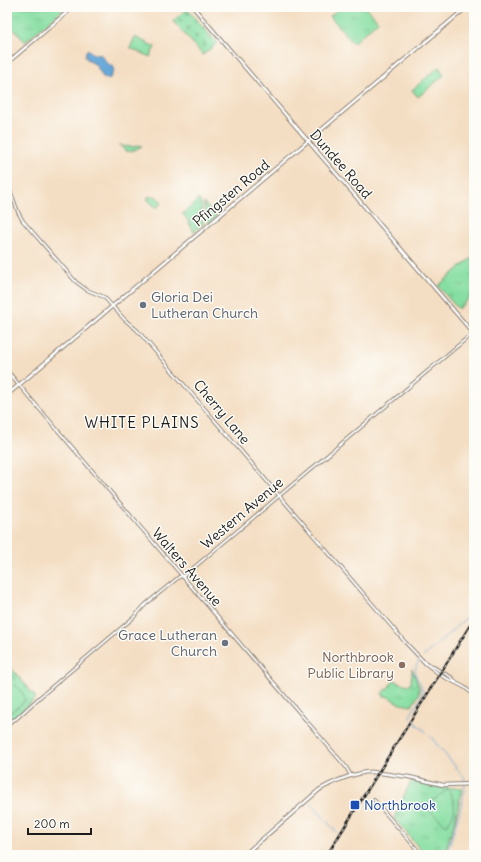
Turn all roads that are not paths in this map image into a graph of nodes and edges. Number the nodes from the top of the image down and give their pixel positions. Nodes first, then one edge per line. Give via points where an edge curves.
1 (74, 7) edge
2 (193, 7) edge
3 (467, 7) edge
4 (71, 8) edge
5 (7, 63) edge
6 (308, 141) junction
7 (7, 182) edge
8 (112, 306) junction
9 (473, 333) edge
10 (7, 371) edge
11 (19, 385) junction
12 (7, 395) edge
13 (279, 495) junction
14 (182, 576) junction
15 (423, 660) junction
16 (440, 671) dead end
17 (444, 673) dead end
18 (438, 674) dead end
19 (442, 676) dead end
20 (458, 684) junction
21 (474, 695) edge
22 (7, 725) edge
23 (352, 776) junction
24 (472, 784) edge
25 (374, 800) dead end
26 (244, 855) edge
27 (422, 855) edge

1 - 4 main road
2 - 6 main road, Dundee Road
3 - 6 main road, Pfingsten Road
4 - 5 main road
6 - 8 main road, Pfingsten Road
6 - 9 main road, Dundee Road
7 - 8 street, Cherry Lane via 23,221 76,282 87,290 104,296
8 - 11 main road, Pfingsten Road
8 - 13 street, Cherry Lane via 150,344
9 - 13 street, Western Avenue
10 - 11 main road, Walters Avenue
11 - 12 main road, Pfingsten Road
11 - 14 street, Walters Avenue
13 - 14 street, Western Avenue
13 - 15 street, Cherry Lane
14 - 22 street, Western Avenue via 146,604 16,720
14 - 23 street, Walters Avenue
15 - 16 street, Cherry Lane
15 - 18 street, Cherry Lane
17 - 20 street
19 - 20 street
20 - 21 street
23 - 24 main road via 373,772 443,785
23 - 26 main road via 319,790
25 - 27 street

